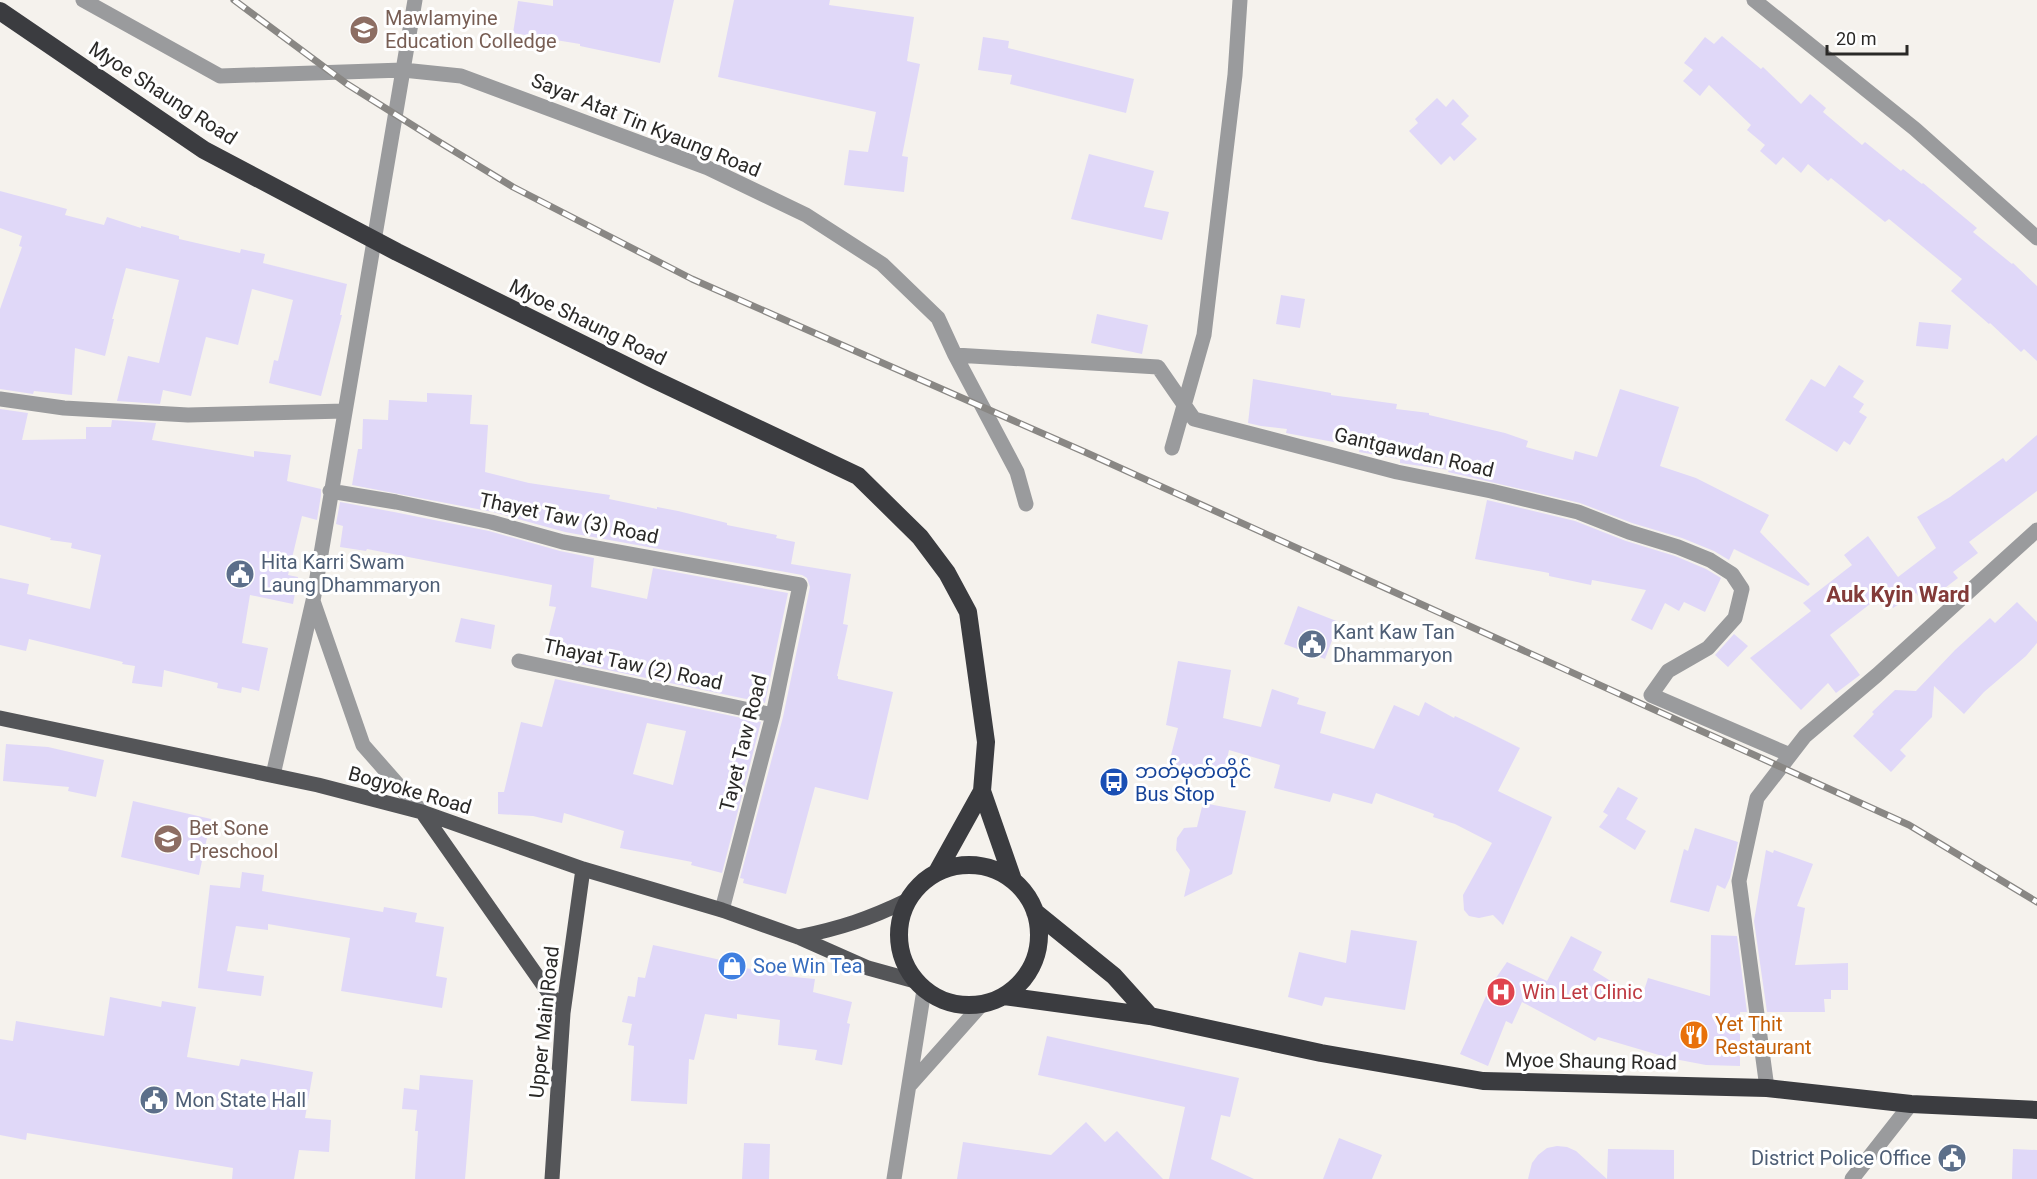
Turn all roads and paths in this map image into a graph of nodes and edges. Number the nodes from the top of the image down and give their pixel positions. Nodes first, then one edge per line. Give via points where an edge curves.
1 (83, 0) edge
2 (415, 0) edge
3 (1240, 0) edge
4 (1754, 0) edge
5 (0, 11) edge
6 (403, 70) junction
7 (2037, 238) edge
8 (955, 355) junction
9 (0, 399) edge
10 (1184, 404) junction
11 (345, 411) junction
12 (1172, 448) dead end
13 (330, 491) junction
14 (1026, 504) dead end
15 (2037, 530) edge
16 (800, 585) joint
17 (313, 601) junction
18 (519, 661) dead end
19 (773, 715) junction
20 (0, 718) edge
21 (1790, 755) junction
22 (273, 775) junction
23 (982, 791) junction
24 (422, 812) junction
25 (583, 869) junction
26 (937, 872) junction
27 (1013, 880) junction
28 (908, 900) junction
29 (722, 910) junction
30 (1035, 912) junction
31 (798, 937) junction
32 (920, 985) junction
33 (1004, 996) junction
34 (982, 1004) junction
35 (563, 1013) junction
36 (1150, 1016) junction
37 (909, 1086) junction
38 (1767, 1088) junction
39 (1911, 1104) junction
40 (2037, 1110) edge
41 (552, 1179) edge
42 (894, 1179) edge
43 (1852, 1179) edge

1 - 6 street, Sayar Atat Tin Kyaung Road via 220,76
2 - 6 street
3 - 10 street via 1235,75 1204,335
4 - 7 street via 1915,129
5 - 23 highway, Myoe Shaung Road via 204,150 397,252 858,476 920,537 948,573 968,612 986,742
6 - 8 street, Sayar Atat Tin Kyaung Road via 461,76 708,168 807,214 882,264 938,318
6 - 11 street
8 - 10 street, Gantgawdan Road via 1158,367
8 - 14 street via 1017,472
9 - 11 street via 64,408 188,416
10 - 12 street
10 - 21 street, Gantgawdan Road via 1194,419 1396,472 1578,512 1710,560 1732,574 1742,589 1735,618 1707,648 1668,671 1651,694
11 - 13 street
13 - 16 street, Thayet Taw (3) Road via 491,522 563,542
13 - 17 street
15 - 21 street via 1805,736
16 - 19 street, Tayet Taw Road
17 - 22 street
17 - 24 street via 363,745
18 - 19 street, Thayat Taw (2) Road
19 - 29 street, Tayet Taw Road
20 - 22 main road, Bogyoke Road
21 - 38 street via 1757,798 1739,881
22 - 24 main road, Bogyoke Road
23 - 26 highway, Myoe Shaung Road
23 - 27 highway, Myoe Shaung Road
24 - 25 main road, Bogyoke Road
24 - 35 main road
25 - 29 main road, Bogyoke Road
25 - 35 main road, Upper Main Road
26 - 27 highway via 976,865
26 - 28 highway
27 - 30 highway
28 - 31 main road via 843,927
28 - 32 highway via 900,920 898,941 904,962
29 - 31 main road, Bogyoke Road
30 - 33 highway via 1039,936 1035,960 1023,980
30 - 36 highway via 1114,976
31 - 32 main road, Bogyoke Road via 868,968
32 - 34 highway via 942,1000
32 - 37 street
33 - 34 highway
33 - 36 highway, Myoe Shaung Road
34 - 37 street
35 - 41 main road, Upper Main Road
36 - 38 highway, Myoe Shaung Road via 1321,1053 1483,1081
37 - 42 street
38 - 39 highway, Myoe Shaung Road
39 - 40 highway, Myoe Shaung Road
39 - 43 street

